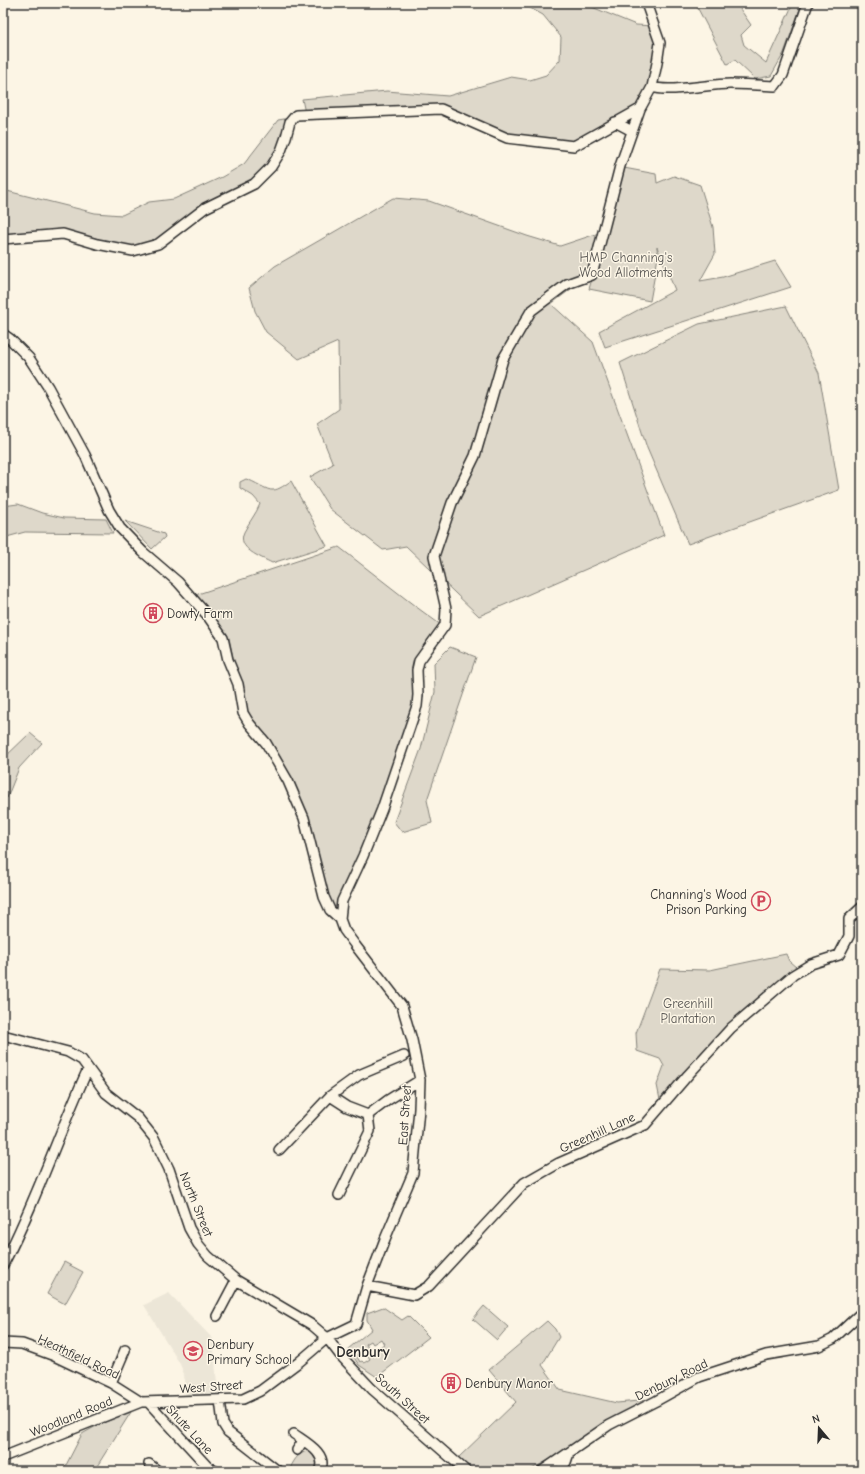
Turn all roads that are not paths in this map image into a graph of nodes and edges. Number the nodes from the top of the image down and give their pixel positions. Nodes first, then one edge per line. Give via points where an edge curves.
1 (646, 3) edge
2 (808, 3) edge
3 (652, 87) junction
4 (640, 109) junction
5 (614, 122) junction
6 (632, 131) junction
7 (3, 239) edge
8 (3, 334) edge
9 (862, 907) edge
10 (340, 918) junction
11 (3, 1035) edge
12 (404, 1056) dead end
13 (88, 1069) junction
14 (420, 1080) junction
15 (330, 1096) junction
16 (368, 1115) junction
17 (279, 1150) dead end
18 (339, 1195) dead end
19 (3, 1265) edge
20 (236, 1280) junction
21 (367, 1286) junction
22 (862, 1312) edge
23 (217, 1316) dead end
24 (329, 1341) junction
25 (3, 1344) edge
26 (125, 1350) dead end
27 (111, 1383) junction
28 (220, 1400) junction
29 (145, 1402) junction
30 (294, 1434) dead end
31 (304, 1441) junction
32 (297, 1450) dead end
33 (569, 1453) junction
34 (3, 1456) edge
35 (149, 1464) dead end
36 (208, 1469) edge
37 (158, 1471) edge
38 (278, 1471) edge
39 (320, 1471) edge
40 (466, 1471) edge
41 (542, 1471) edge
42 (560, 1471) edge

1 - 3 street via 660,43
2 - 3 street via 783,75 774,86 730,84
3 - 4 street
4 - 5 street
4 - 6 street
5 - 6 street
5 - 7 street via 574,146 508,138 441,109 296,115 290,122 281,151 271,167 254,184 205,208 158,244 133,251 63,234
6 - 10 street via 620,166 592,275 567,284 531,311 503,359 475,456 452,503 434,556 446,609 445,626 419,662 417,706 382,809 342,901
8 - 10 street, East Street via 29,358 48,387 85,455 109,510 120,528 178,582 208,615 223,638 228,660 238,684 243,713 266,743 288,780 304,818 324,897 330,910
9 - 21 street, Greenhill Lane via 849,919 849,936 839,955 810,964 793,975 731,1028 645,1125 558,1163 524,1183 430,1286 414,1295
10 - 14 street, East Street via 344,930 402,1006
11 - 13 street, North Street via 68,1052 82,1060
12 - 15 street via 359,1075
13 - 19 street via 14,1245
13 - 20 street, North Street via 106,1093 138,1118 154,1138 198,1244
14 - 16 street
14 - 21 street, East Street via 413,1173
15 - 16 street via 347,1107
15 - 17 street
16 - 18 street via 370,1131
20 - 23 street
20 - 24 street, North Street via 312,1325
21 - 24 street, East Street via 356,1324
22 - 33 street, Denbury Road via 833,1339 819,1346 766,1355 700,1377 609,1425
24 - 28 street, West Street via 260,1391 243,1399
24 - 40 street, South Street via 372,1389
25 - 27 street, Heathfield Road via 22,1344
26 - 27 street
27 - 29 street, Heathfield Road
28 - 29 street, West Street
28 - 38 street via 223,1424 228,1432
29 - 34 street, Woodland Road
29 - 36 street, Shute Lane
30 - 31 street
31 - 32 street
31 - 39 street via 320,1456
33 - 41 street, Denbury Road
33 - 42 street
35 - 37 street

